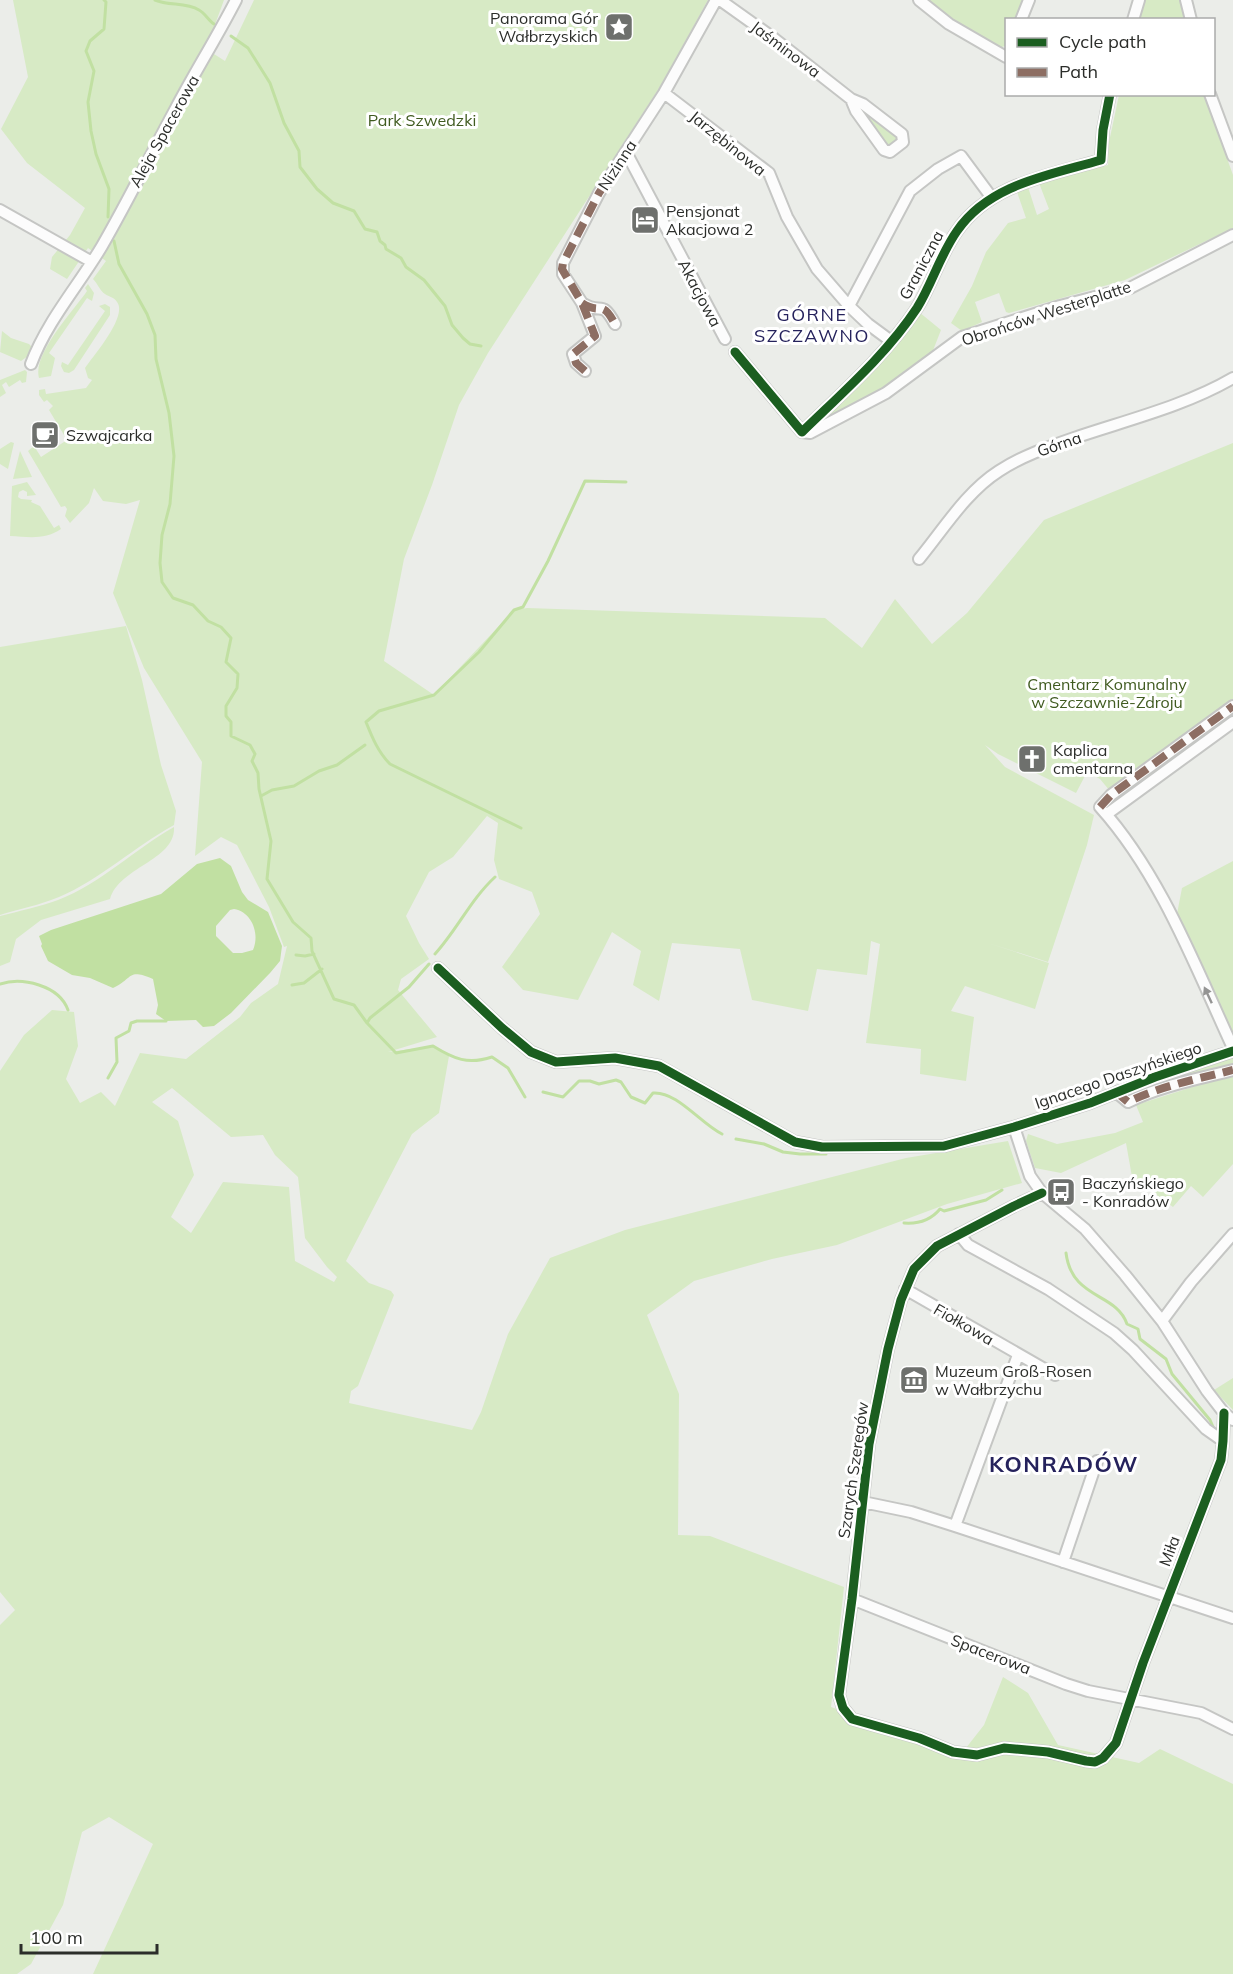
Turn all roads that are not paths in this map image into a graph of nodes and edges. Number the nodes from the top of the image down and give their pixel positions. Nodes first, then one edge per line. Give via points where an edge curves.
1 (236, 0) edge
2 (718, 0) edge
3 (919, 0) edge
4 (1029, 0) edge
5 (1139, 0) edge
6 (1186, 0) edge
7 (1022, 18) edge
8 (1134, 18) edge
9 (1190, 18) edge
10 (1005, 56) edge
11 (664, 93) junction
12 (1107, 96) edge
13 (1211, 96) edge
14 (851, 99) junction
15 (1227, 129) edge
16 (626, 152) junction
17 (1233, 156) edge
18 (992, 198) junction
19 (0, 210) edge
20 (1233, 235) edge
21 (92, 262) junction
22 (582, 303) junction
23 (849, 306) junction
24 (615, 324) dead end
25 (725, 339) dead end
26 (891, 340) junction
27 (735, 352) dead end
28 (31, 364) dead end
29 (585, 371) dead end
30 (1233, 378) edge
31 (802, 432) junction
32 (919, 559) dead end
33 (1233, 706) edge
34 (1233, 722) edge
35 (1104, 811) junction
36 (438, 968) dead end
37 (1233, 1049) edge
38 (1233, 1070) edge
39 (1116, 1092) junction
40 (1014, 1127) junction
41 (1042, 1193) junction
42 (959, 1234) junction
43 (1233, 1234) edge
44 (905, 1289) junction
45 (1162, 1321) junction
46 (1018, 1355) junction
47 (1055, 1375) dead end
48 (1229, 1417) edge
49 (1224, 1441) junction
50 (1097, 1461) dead end
51 (863, 1502) junction
52 (954, 1526) junction
53 (1063, 1562) junction
54 (1168, 1597) junction
55 (852, 1599) junction
56 (1233, 1618) edge
57 (1132, 1698) junction
58 (1233, 1729) edge

1 - 21 street, Aleja Spacerowa
2 - 11 street, Nizinna
2 - 14 street, Jaśminowa
3 - 10 street via 949,24
4 - 7 street
5 - 8 street
6 - 9 street
11 - 16 street, Nizinna
11 - 23 street, Jarzębinowa via 769,173 802,245
12 - 18 street, Graniczna via 1101,160 1011,186
13 - 15 street
14 - 14 street, Jaśminowa via 902,134 903,142 890,152 884,150
15 - 17 street
16 - 22 street, Nizinna via 599,193 563,263 563,274
16 - 25 street, Akacjowa
18 - 23 street via 961,156 938,169 910,191
18 - 26 street, Graniczna via 957,230 917,308
19 - 21 street
20 - 31 street, Obrońców Westerplatte via 1130,288 962,337 886,393 810,433
21 - 28 street, Aleja Spacerowa via 47,329
22 - 24 street via 591,309 608,311
22 - 29 street, Nizinna via 595,336 573,354
23 - 26 street, Jarzębinowa
26 - 31 street, Graniczna
27 - 31 street
30 - 32 street, Górna via 1176,404 1033,453 998,472 968,498
33 - 35 street via 1111,795
34 - 35 street
37 -> 35 street via 1169,912
36 - 40 street, Ignacego Daszyńskiego via 531,1052 556,1062 615,1058 659,1066 795,1142 822,1147 944,1146
37 - 39 street, Ignacego Daszyńskiego
38 - 39 street via 1128,1102
39 - 40 street, Ignacego Daszyńskiego
40 - 41 street via 1030,1176
41 - 42 street, Szarych Szeregów
41 - 45 street via 1085,1229
42 - 44 street, Szarych Szeregów via 923,1258
42 - 49 street via 968,1245 1048,1288 1114,1333 1206,1429
43 - 45 street
44 - 46 street, Fiołkowa
44 - 51 street, Szarych Szeregów via 868,1444
45 - 48 street via 1207,1391
46 - 47 street, Fiołkowa
46 - 52 street
48 - 49 street, Miła
49 - 54 street, Miła via 1221,1460
50 - 53 street
51 - 52 street
51 - 55 street, Szarych Szeregów
52 - 53 street
53 - 54 street
54 - 56 street
54 - 57 street, Miła
55 - 57 street, Spacerowa via 1066,1684
55 - 57 street, Szarych Szeregów via 839,1695 852,1719 953,1752 977,1755 1004,1748 1095,1762 1116,1743
57 - 58 street, Spacerowa via 1201,1713

